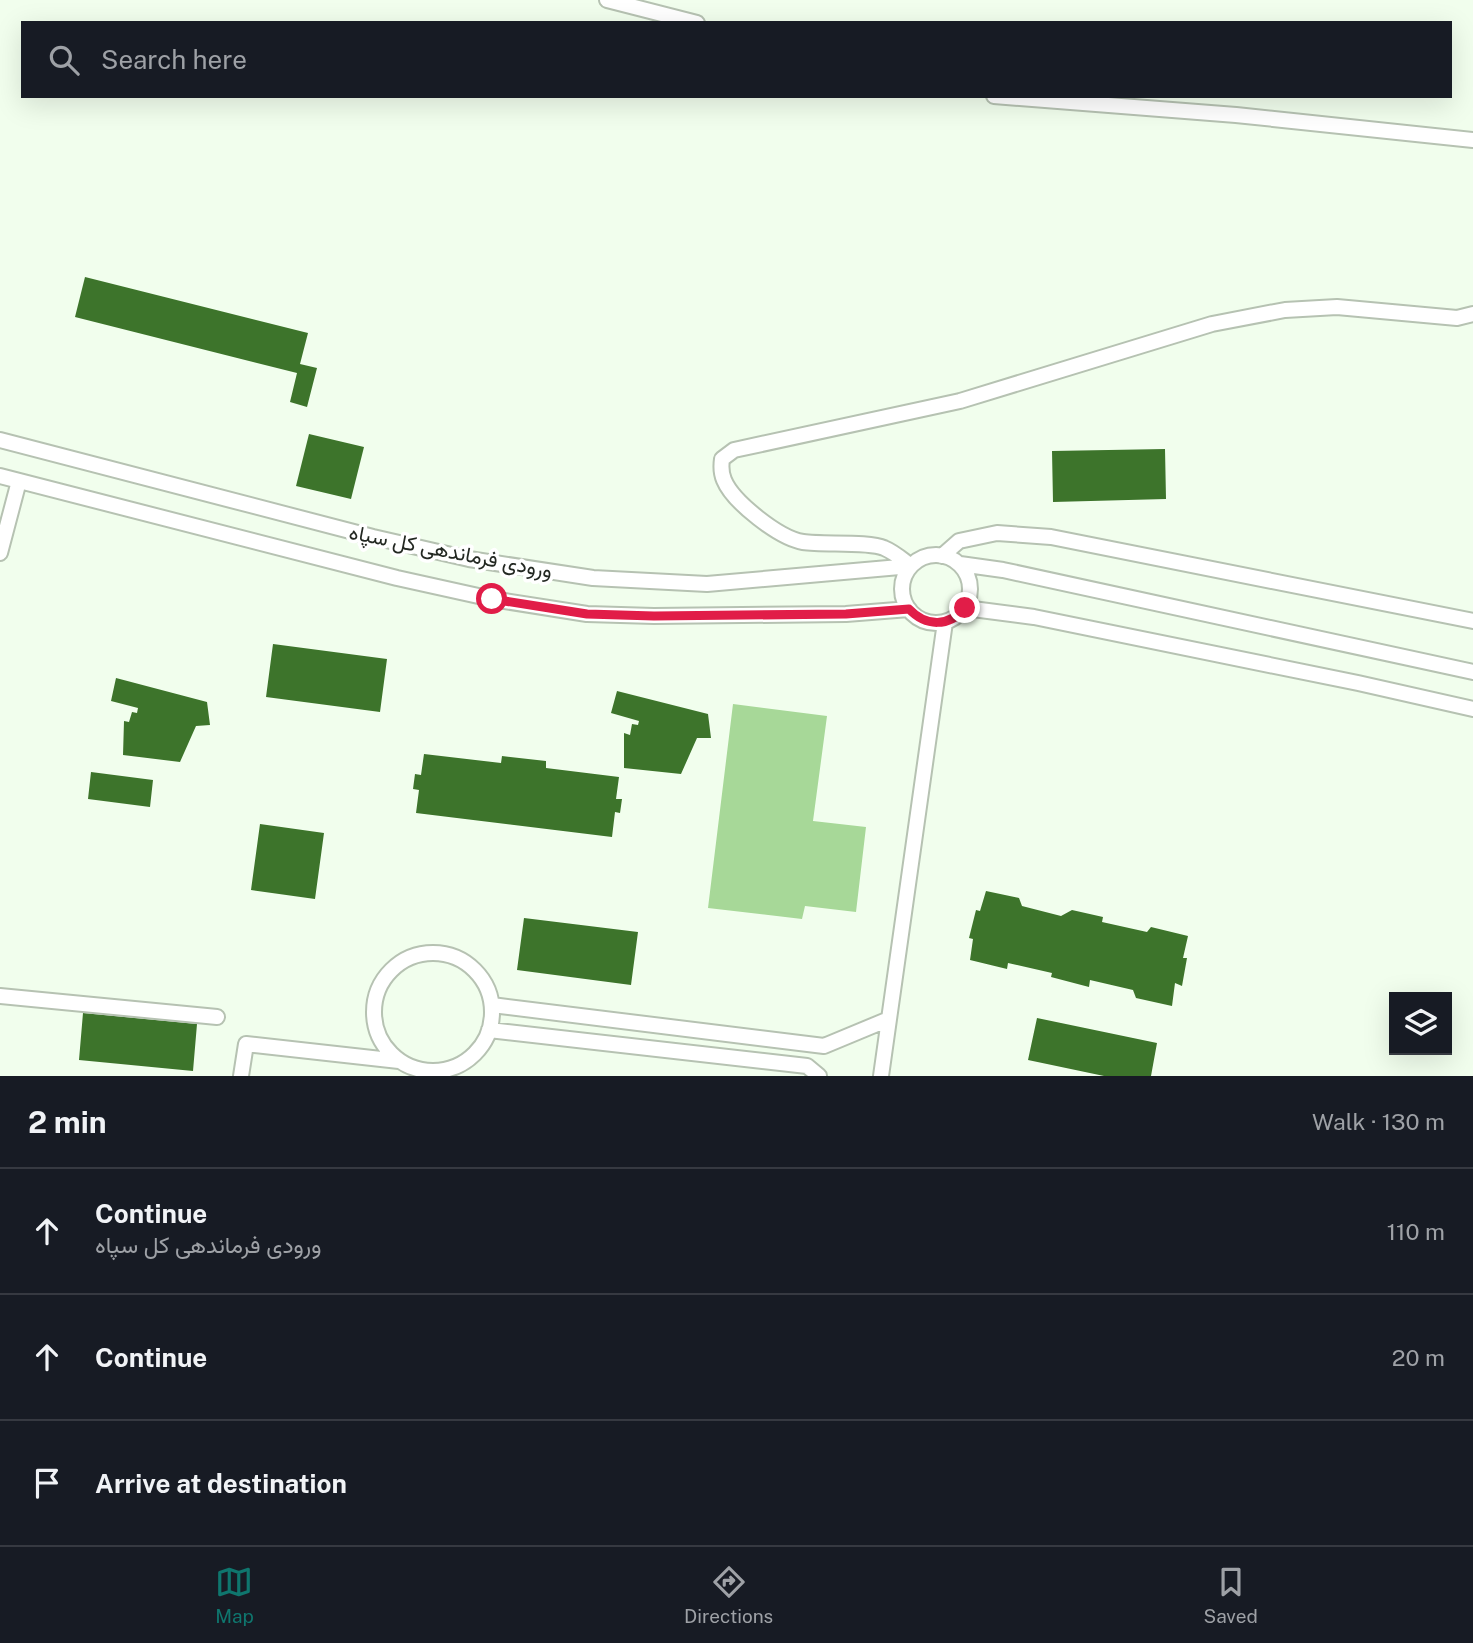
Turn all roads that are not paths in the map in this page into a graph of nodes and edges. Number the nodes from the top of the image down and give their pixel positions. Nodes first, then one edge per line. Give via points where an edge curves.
1 (607, 0) edge
2 (689, 21) edge
3 (1021, 98) edge
4 (1473, 139) edge
5 (1473, 314) edge
6 (0, 440) edge
7 (0, 476) edge
8 (19, 481) junction
9 (0, 552) edge
10 (942, 556) junction
11 (960, 564) junction
12 (911, 566) junction
13 (965, 608) junction
14 (909, 609) junction
15 (1473, 621) edge
16 (945, 622) junction
17 (1473, 672) edge
18 (1473, 709) edge
19 (0, 996) edge
20 (492, 1005) junction
21 (217, 1017) dead end
22 (890, 1019) junction
23 (489, 1030) junction
24 (401, 1061) junction
25 (242, 1076) edge
26 (819, 1076) edge
27 (881, 1076) edge

1 - 2 lane
3 - 4 lane
5 - 12 lane via 1457,318 1337,307 1285,310 1212,324 960,401 734,450 722,459 724,481 732,492 774,529 800,542 882,547
6 - 12 lane, ورودی فرماندهی کل سپاه via 373,537 469,559 593,578 706,584
7 - 8 lane, ورودی فرماندهی کل سپاه
8 - 9 lane
8 - 14 lane, ورودی فرماندهی کل سپاه via 405,580 587,614 846,614
10 - 11 lane
10 - 12 lane via 922,558
10 - 15 lane via 958,541 997,533 1051,537
11 - 13 lane via 970,585
11 - 17 lane
12 - 14 lane via 903,587
13 - 16 lane
13 - 18 lane via 1048,620
14 - 16 lane via 922,619
16 - 22 lane
19 - 21 lane
20 - 22 lane via 824,1046
20 - 23 lane
20 - 24 lane via 486,985 474,969 457,958 437,953 398,963 375,996 373,1016 378,1036
22 - 27 lane
23 - 24 lane via 480,1048 465,1062 446,1069 426,1071
23 - 26 lane via 807,1066
24 - 25 lane via 246,1044

